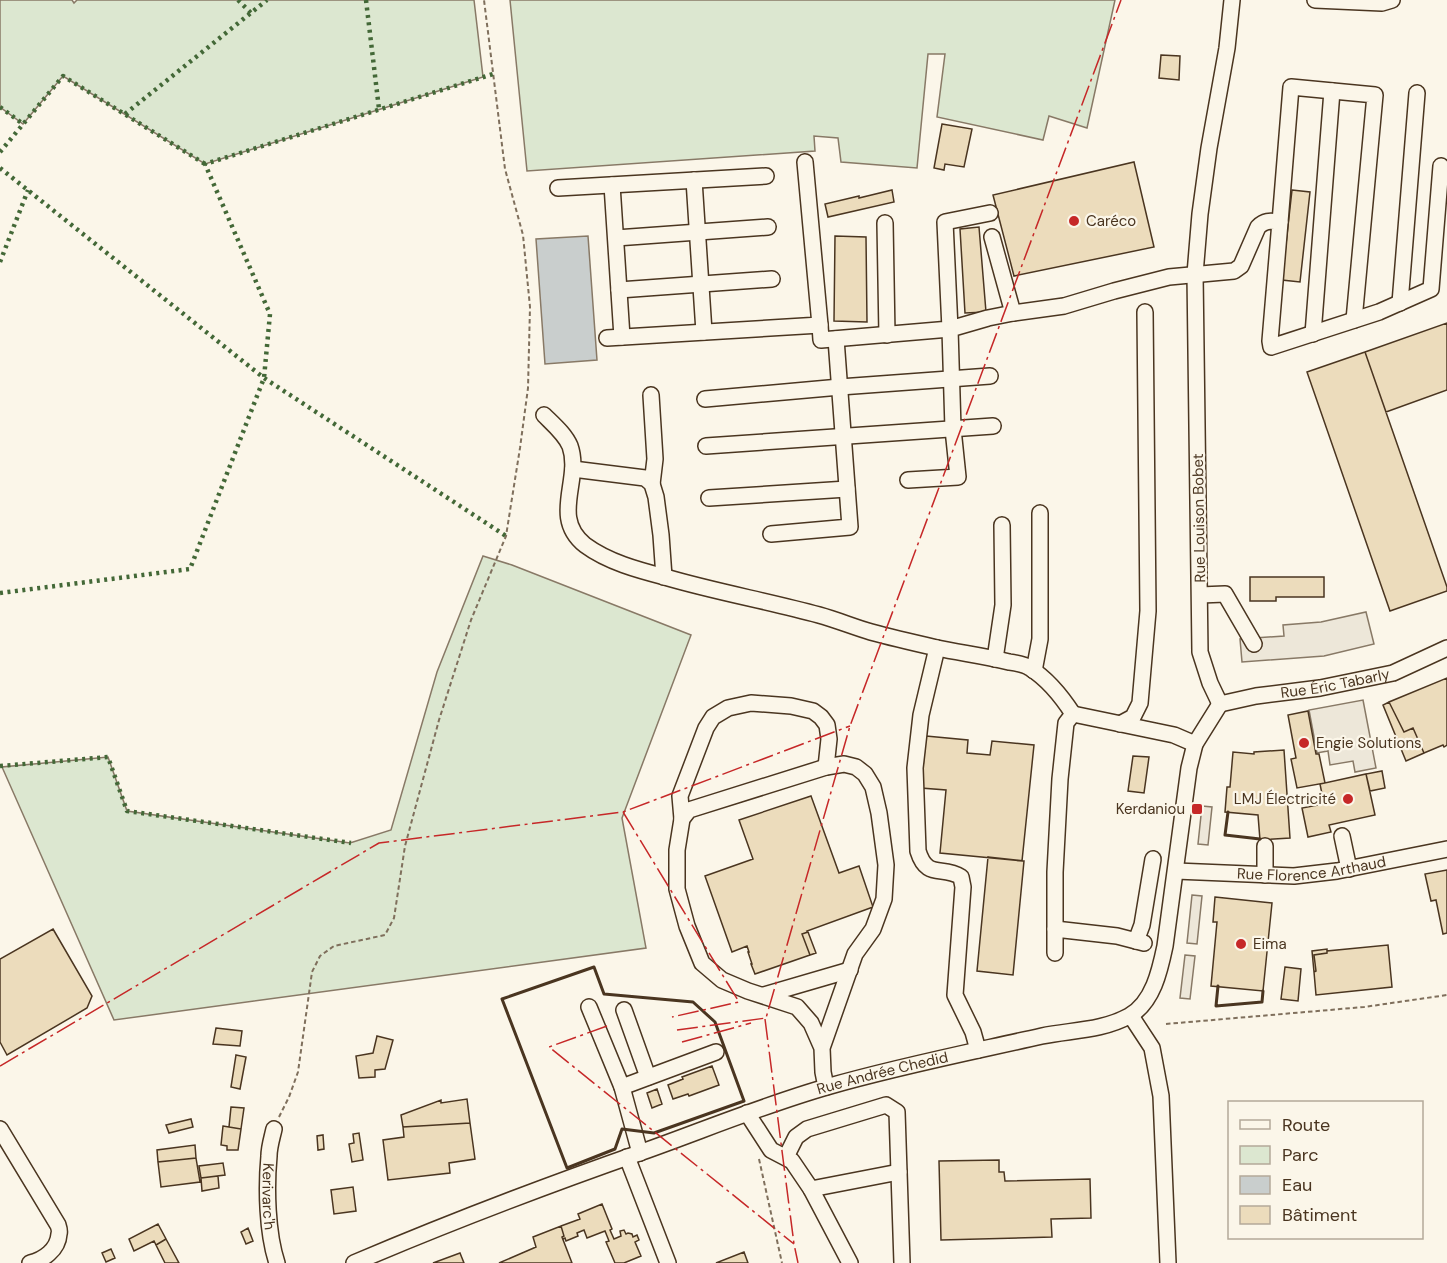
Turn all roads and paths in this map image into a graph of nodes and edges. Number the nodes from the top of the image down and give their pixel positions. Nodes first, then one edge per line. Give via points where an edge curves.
1 (484, 0) edge
2 (1233, 0) edge
3 (1314, 0) edge
4 (1392, 0) edge
5 (1332, 91) junction
6 (1417, 93) dead end
7 (805, 162) dead end
8 (1441, 166) dead end
9 (766, 176) dead end
10 (694, 180) junction
11 (612, 185) junction
12 (558, 188) dead end
13 (990, 213) dead end
14 (1280, 222) junction
15 (885, 223) dead end
16 (768, 227) dead end
17 (697, 232) junction
18 (992, 237) dead end
19 (616, 238) junction
20 (1195, 274) junction
21 (772, 279) dead end
22 (701, 285) junction
23 (619, 290) junction
24 (1400, 303) junction
25 (1145, 312) dead end
26 (1013, 313) junction
27 (1354, 320) junction
28 (820, 325) junction
29 (950, 329) junction
30 (704, 332) junction
31 (1313, 334) junction
32 (887, 335) junction
33 (836, 339) junction
34 (990, 376) dead end
35 (952, 379) junction
36 (840, 387) junction
37 (651, 395) dead end
38 (705, 399) dead end
39 (544, 415) dead end
40 (993, 426) dead end
41 (953, 429) junction
42 (843, 437) junction
43 (706, 446) dead end
44 (573, 469) junction
45 (908, 480) dead end
46 (652, 484) junction
47 (847, 489) junction
48 (709, 498) dead end
49 (1040, 513) dead end
50 (1002, 525) dead end
51 (771, 534) dead end
52 (664, 577) junction
53 (1200, 595) junction
54 (1254, 644) dead end
55 (937, 648) junction
56 (1447, 648) edge
57 (995, 659) junction
58 (1034, 671) junction
59 (1220, 704) junction
60 (1073, 714) junction
61 (1120, 724) junction
62 (1195, 744) junction
63 (826, 767) junction
64 (682, 819) junction
65 (1342, 836) dead end
66 (1265, 846) dead end
67 (1447, 849) edge
68 (1153, 859) dead end
69 (1349, 869) junction
70 (1176, 871) junction
71 (1264, 875) junction
72 (1055, 929) junction
73 (1055, 953) dead end
74 (850, 970) junction
75 (764, 995) junction
76 (1447, 995) edge
77 (589, 1007) dead end
78 (624, 1010) dead end
79 (1131, 1016) junction
80 (1166, 1024) dead end
81 (822, 1048) junction
82 (978, 1050) junction
83 (716, 1052) dead end
84 (648, 1077) junction
85 (622, 1087) junction
86 (826, 1087) junction
87 (747, 1113) junction
88 (0, 1129) edge
89 (274, 1129) joint
90 (634, 1155) junction
91 (758, 1155) dead end
92 (786, 1157) junction
93 (899, 1172) junction
94 (811, 1189) junction
95 (30, 1263) edge
96 (277, 1263) edge
97 (354, 1263) edge
98 (668, 1263) edge
99 (782, 1263) edge
100 (850, 1263) edge
101 (902, 1263) edge
102 (1168, 1263) edge

1 - 89 path via 505,169 523,235 530,307 528,388 506,536 471,620 439,720 405,846 394,918 385,935 334,946 320,956 312,972 298,1072
2 - 20 street, Rue Louison Bobet via 1209,148
3 - 4 street
5 - 14 street via 1291,87
5 - 27 street via 1375,95
5 - 31 street
6 - 24 street
7 - 28 street
8 - 24 street via 1431,289
9 - 10 street
10 - 11 street
10 - 17 street
11 - 12 street
11 - 19 street
13 - 29 street via 945,222
14 - 20 street via 1263,222 1258,227 1247,256 1234,271
14 - 31 street via 1271,347
15 - 32 street
16 - 17 street
17 - 19 street
17 - 22 street
18 - 26 street
19 - 23 street
20 - 26 street via 1169,277 1064,306
20 - 53 street, Rue Louison Bobet
21 - 22 street
22 - 23 street
22 - 30 street
23 - 30 street via 614,338
24 - 27 street
25 - 61 street via 1148,611 1140,703 1133,717
26 - 29 street
27 - 31 street
28 - 30 street
28 - 33 street via 821,340
29 - 32 street
29 - 35 street
32 - 33 street
33 - 36 street
34 - 35 street
35 - 36 street
35 - 41 street
36 - 38 street
36 - 42 street
37 - 46 street via 655,459
39 - 44 street via 570,447
40 - 41 street
41 - 42 street
41 - 45 street via 958,477
42 - 43 street
42 - 47 street
44 - 46 street via 645,478
44 - 52 street via 568,521 575,535 607,557
46 - 52 street via 662,535
47 - 48 street
47 - 51 street via 850,527
49 - 58 street via 1040,639
50 - 57 street via 1003,605
52 - 55 street
53 - 54 street via 1225,594
53 - 59 street, Rue Louison Bobet via 1200,652
55 - 57 street
55 - 82 street via 921,715 915,768 918,851 928,868 961,878 955,995
56 - 59 street, Rue Éric Tabarly via 1393,673
57 - 58 street
58 - 60 street
59 - 62 street
60 - 61 street
60 - 72 street via 1066,723 1060,779
61 - 62 street via 1174,735
62 - 70 street
63 - 64 street via 689,810
63 - 64 street via 827,725 813,711 791,705 751,703 728,708 713,717 706,728 680,796
63 - 74 street via 856,767 873,787 886,865 884,899 873,929 855,954
64 - 75 street via 677,889 702,963 722,980
65 - 69 street
66 - 71 street
67 - 69 street, Rue Florence Arthaud
68 - 72 street via 1140,942
69 - 71 street, Rue Florence Arthaud via 1294,876
70 - 71 street, Rue Florence Arthaud
70 - 79 street via 1160,971 1146,1002
72 - 73 street
74 - 75 street
74 - 81 street
75 - 81 street via 797,1006 812,1023
76 - 80 path via 1364,1007
77 - 85 street
78 - 84 street
79 - 82 street, Rue Andrée Chedid via 1099,1028
79 - 102 street via 1152,1048 1161,1096
81 - 86 street
82 - 86 street, Rue Andrée Chedid
83 - 84 street
84 - 85 street
85 - 90 street via 633,1131
86 - 87 street, Rue Andrée Chedid
87 - 90 street, Rue Andrée Chedid
87 - 92 street via 771,1150
88 - 95 street via 58,1225 56,1245 47,1256
89 - 96 street, Kerivarc'h via 268,1182
90 - 97 street, Rue Andrée Chedid
90 - 98 street
91 - 99 path
92 - 93 street via 796,1137 807,1129 886,1105 897,1112
92 - 94 street
93 - 94 street
93 - 101 street
94 - 100 street

